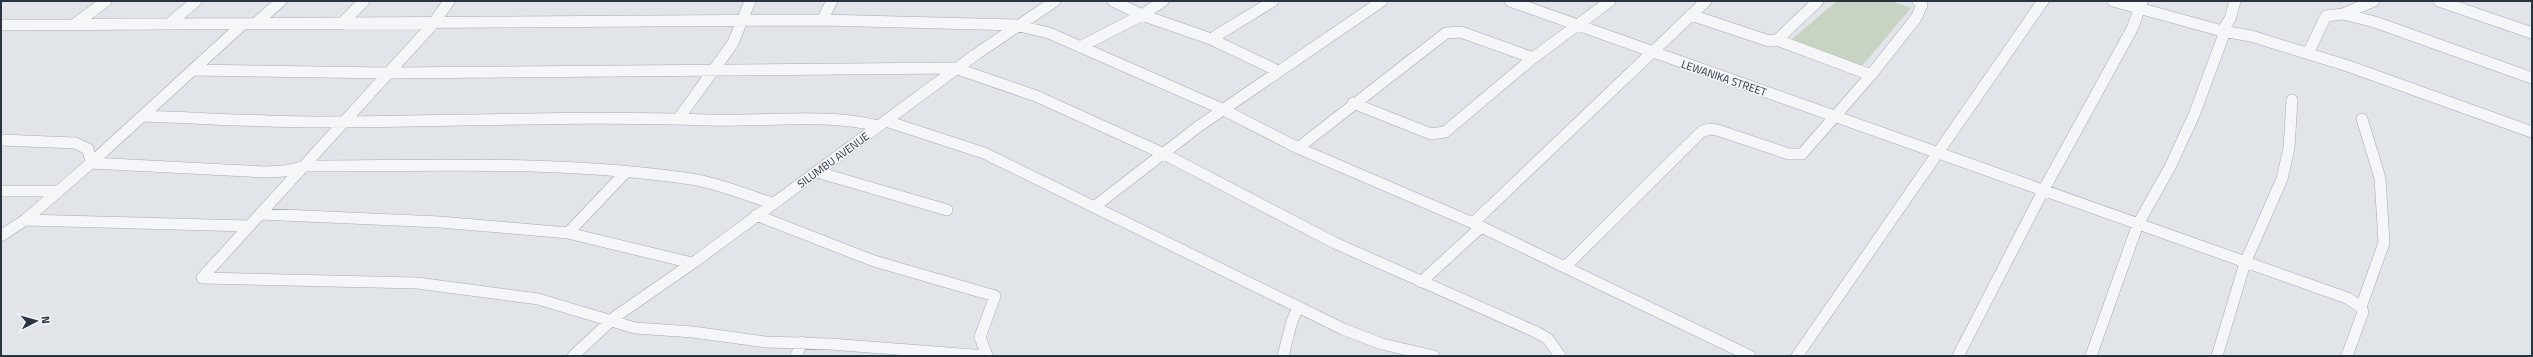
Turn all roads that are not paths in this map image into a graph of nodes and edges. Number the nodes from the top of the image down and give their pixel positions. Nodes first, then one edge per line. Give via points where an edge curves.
1 (106, 1) edge
2 (196, 1) edge
3 (281, 1) edge
4 (364, 1) edge
5 (449, 1) edge
6 (750, 1) edge
7 (832, 1) edge
8 (1055, 1) edge
9 (1113, 1) edge
10 (1163, 1) edge
11 (1272, 1) edge
12 (1382, 1) edge
13 (1510, 1) edge
14 (1610, 1) edge
15 (1706, 1) edge
16 (1818, 1) edge
17 (1918, 1) edge
18 (2043, 1) edge
19 (2113, 1) edge
20 (2235, 1) edge
21 (2374, 1) edge
22 (2439, 1) edge
23 (2141, 5) edge
24 (2343, 14) junction
25 (1142, 15) junction
26 (1691, 15) junction
27 (822, 20) junction
28 (740, 21) junction
29 (170, 23) junction
30 (75, 24) junction
31 (243, 24) junction
32 (255, 24) junction
33 (340, 24) junction
34 (433, 24) junction
35 (1, 25) edge
36 (1016, 25) junction
37 (1576, 25) junction
38 (2222, 31) junction
39 (2532, 33) edge
40 (1211, 39) junction
41 (1777, 40) junction
42 (1080, 47) junction
43 (1652, 52) junction
44 (2308, 53) junction
45 (1533, 58) junction
46 (955, 68) junction
47 (194, 70) junction
48 (714, 70) junction
49 (1278, 70) junction
50 (386, 73) junction
51 (1872, 75) junction
52 (2532, 78) edge
53 (2292, 100) dead end
54 (1353, 103) junction
55 (1222, 109) junction
56 (143, 116) junction
57 (1836, 117) junction
58 (679, 118) junction
59 (2362, 119) dead end
60 (341, 122) junction
61 (883, 123) junction
62 (2532, 132) edge
63 (1, 140) edge
64 (1298, 148) junction
65 (1162, 154) junction
66 (1939, 154) junction
67 (91, 163) junction
68 (306, 166) junction
69 (817, 172) junction
70 (624, 174) junction
71 (1, 191) edge
72 (58, 191) junction
73 (2043, 191) junction
74 (772, 203) junction
75 (1094, 207) junction
76 (947, 210) dead end
77 (260, 214) junction
78 (756, 215) junction
79 (25, 220) junction
80 (2138, 224) junction
81 (1477, 225) junction
82 (249, 226) junction
83 (568, 232) junction
84 (1, 236) edge
85 (692, 263) junction
86 (2244, 263) junction
87 (1566, 266) junction
88 (1421, 282) junction
89 (2361, 307) junction
90 (1298, 308) junction
91 (612, 321) junction
92 (802, 342) junction
93 (573, 356) edge
94 (796, 356) edge
95 (987, 356) edge
96 (1283, 356) edge
97 (1434, 356) edge
98 (1560, 356) edge
99 (1750, 356) edge
100 (1797, 356) edge
101 (1958, 356) edge
102 (2091, 356) edge
103 (2217, 356) edge
104 (2347, 356) edge

1 - 30 street
2 - 29 street
3 - 32 street
4 - 33 street
5 - 34 street
6 - 28 street
7 - 27 street
8 - 36 street, SILUMBU AVENUE
9 - 25 street
10 - 25 street
11 - 40 street
12 - 49 street
13 - 37 street, LEWANIKA STREET
14 - 37 street
15 - 26 street
16 - 41 street
17 - 51 street via 1922,5 1916,18
18 - 66 street
19 - 23 street
20 - 38 street via 2230,19
21 - 24 street
22 - 39 street
23 - 38 street
23 - 73 street via 2132,29
24 - 44 street via 2326,16
24 - 52 street via 2375,22
25 - 40 street via 1159,19 1199,37
25 - 42 street
26 - 41 street via 1769,41
26 - 43 street
27 - 28 street
27 - 36 street
28 - 34 street
28 - 48 street via 740,28 733,43
29 - 30 street
29 - 31 street
30 - 35 street
31 - 32 street
31 - 47 street
32 - 33 street
33 - 34 street
34 - 50 street
36 - 42 street via 1049,33
36 - 46 street, SILUMBU AVENUE
37 - 43 street, LEWANIKA STREET
37 - 45 street
38 - 44 street via 2251,36
38 - 80 street via 2224,34 2201,101 2170,167
40 - 49 street
41 - 51 street
42 - 55 street
43 - 57 street, LEWANIKA STREET
43 - 81 street
44 - 62 street
45 - 54 street via 1453,31 1446,33
45 - 54 street via 1476,107 1439,134 1424,132
46 - 48 street
46 - 61 street, SILUMBU AVENUE
46 - 65 street via 1036,96
47 - 50 street
47 - 56 street
48 - 50 street
48 - 58 street
49 - 55 street
50 - 60 street
51 - 57 street
53 - 86 street via 2289,148 2282,179
54 - 64 street
55 - 64 street
55 - 65 street
56 - 60 street
56 - 67 street
57 - 66 street, LEWANIKA STREET
57 - 87 street via 1802,154 1796,155 1717,130 1708,129 1701,132
58 - 60 street via 576,117
58 - 61 street via 746,121 829,118
59 - 89 street via 2380,178 2384,243
60 - 68 street
61 - 69 street, SILUMBU AVENUE
61 - 75 street via 984,153
63 - 67 street via 85,145 89,150
64 - 81 street
65 - 75 street
65 - 88 street via 1288,220
66 - 73 street, LEWANIKA STREET
66 - 100 street
67 - 68 street via 266,172
67 - 72 street
68 - 70 street via 516,166
68 - 77 street
69 - 74 street, SILUMBU AVENUE
69 - 76 street
70 - 74 street via 692,180
70 - 83 street
71 - 72 street
72 - 79 street
73 - 80 street, LEWANIKA STREET
73 - 101 street
74 - 78 street, SILUMBU AVENUE
75 - 90 street
77 - 82 street
77 - 83 street via 440,222
78 - 85 street, SILUMBU AVENUE
78 - 95 street via 874,261 995,296 980,337
79 - 82 street
79 - 84 street
80 - 86 street, LEWANIKA STREET
80 - 102 street
81 - 87 street
81 - 88 street
82 - 91 street via 202,278 417,283 538,299
83 - 85 street
85 - 91 street, SILUMBU AVENUE
86 - 89 street, LEWANIKA STREET via 2347,298
86 - 103 street
87 - 99 street
88 - 98 street via 1536,332 1548,339
89 - 104 street via 2362,312
90 - 96 street
90 - 97 street via 1382,344
91 - 92 street via 635,328 693,332 766,342
91 - 93 street, SILUMBU AVENUE via 582,344
92 - 94 street
92 - 95 street

